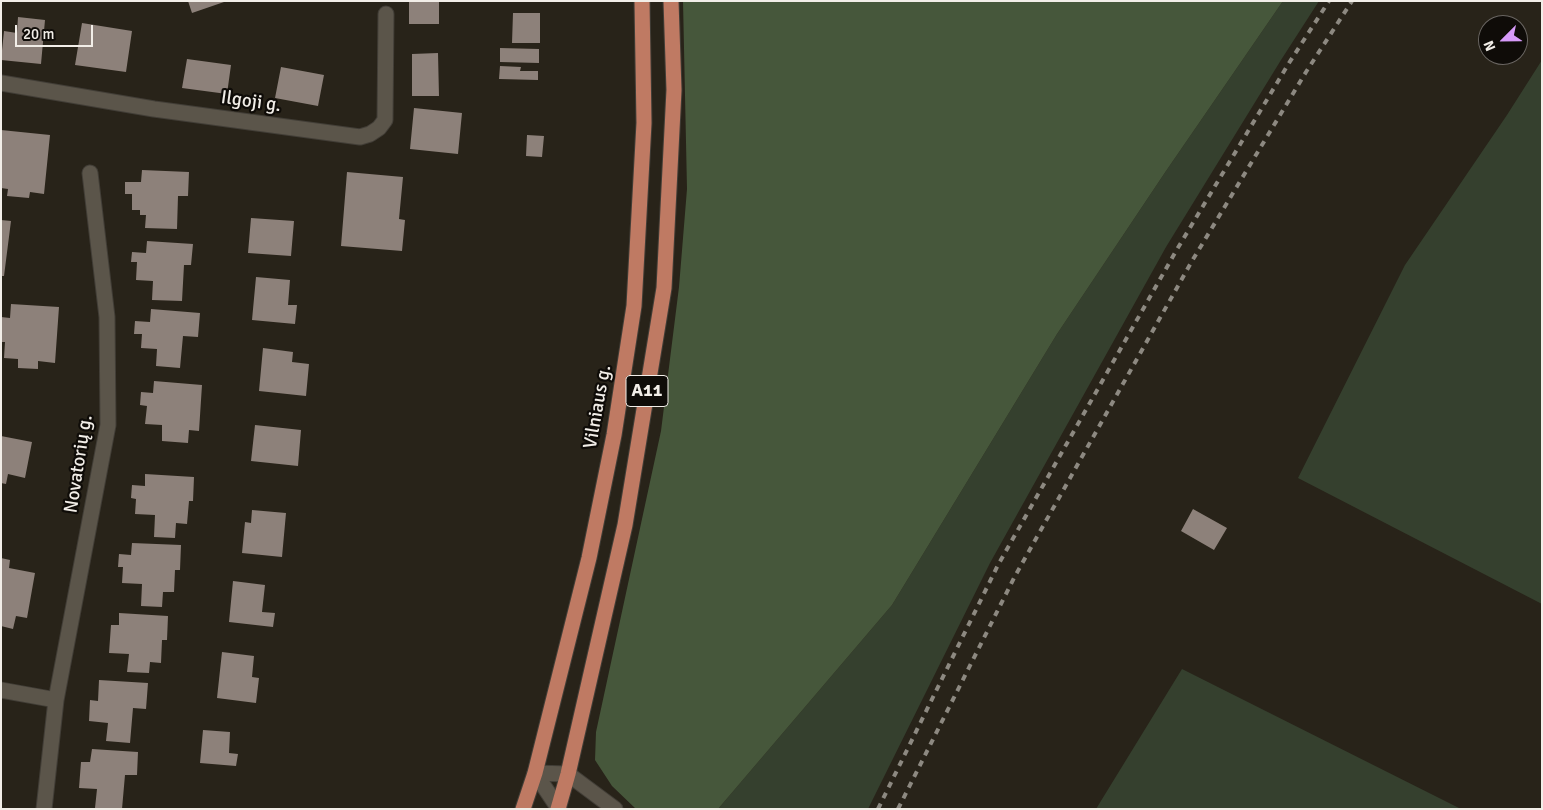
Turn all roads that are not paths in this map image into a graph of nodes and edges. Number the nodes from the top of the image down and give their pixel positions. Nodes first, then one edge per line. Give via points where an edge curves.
1 (642, 1) edge
2 (671, 1) edge
3 (386, 14) dead end
4 (1, 83) edge
5 (90, 173) dead end
6 (1, 690) edge
7 (56, 700) junction
8 (535, 773) junction
9 (568, 774) junction
10 (44, 809) edge
11 (524, 809) edge
12 (559, 809) edge
13 (615, 809) edge

1 - 8 highway, Vilniaus g. / A11 via 644,123 634,306 614,435 589,558
2 - 9 highway, A11 via 674,90 664,288 626,525
3 - 4 street, Ilgoji g. via 385,120 379,128 360,137 154,109
5 - 7 street, Novatorių g. via 107,317 108,425
6 - 7 street
7 - 10 street, Novatorių g.
8 - 9 street
8 - 11 highway, Vilniaus g. / A11
8 - 12 street
9 - 12 highway, A11
9 - 13 street

